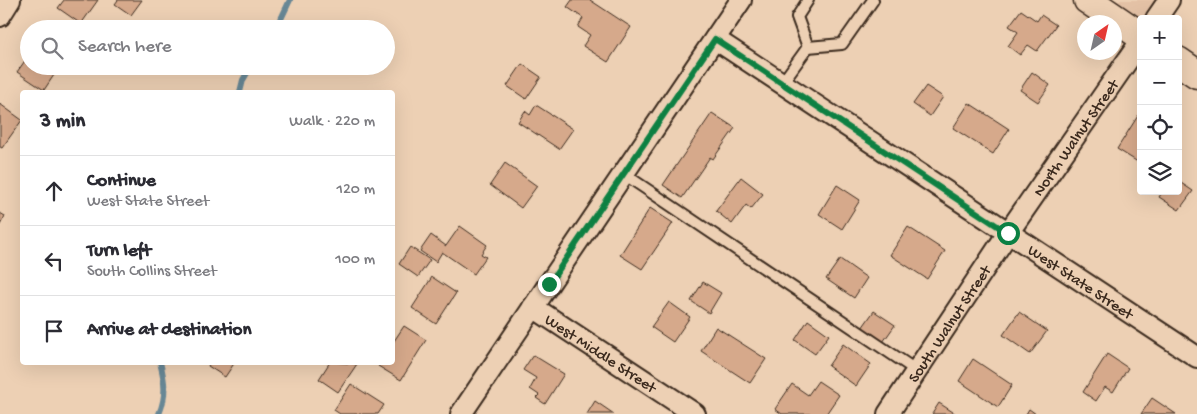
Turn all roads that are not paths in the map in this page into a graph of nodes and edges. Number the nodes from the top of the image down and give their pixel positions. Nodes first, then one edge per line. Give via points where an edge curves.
1 (10, 0) edge
2 (740, 0) edge
3 (808, 0) edge
4 (873, 0) edge
5 (1088, 0) edge
6 (1169, 0) edge
7 (1159, 15) edge
8 (0, 16) edge
9 (1137, 33) edge
10 (715, 39) junction
11 (808, 47) junction
12 (1137, 47) edge
13 (1182, 64) edge
14 (1197, 74) edge
15 (782, 83) junction
16 (624, 174) junction
17 (1008, 233) junction
18 (533, 307) junction
19 (1197, 357) edge
20 (917, 371) junction
21 (461, 414) edge
22 (695, 414) edge
23 (888, 414) edge

1 - 8 street
2 - 10 street
3 - 11 lane via 797,17
4 - 11 lane via 842,44
5 - 9 main road
6 - 7 street
10 - 15 street, West State Street
10 - 16 street
11 - 15 lane
12 - 17 street, North Walnut Street
13 - 14 main road
15 - 17 street, West State Street
16 - 18 street
16 - 20 lane
17 - 19 street, West State Street
17 - 20 street, South Walnut Street
18 - 21 street
18 - 22 street, West Middle Street
20 - 23 street, South Walnut Street

